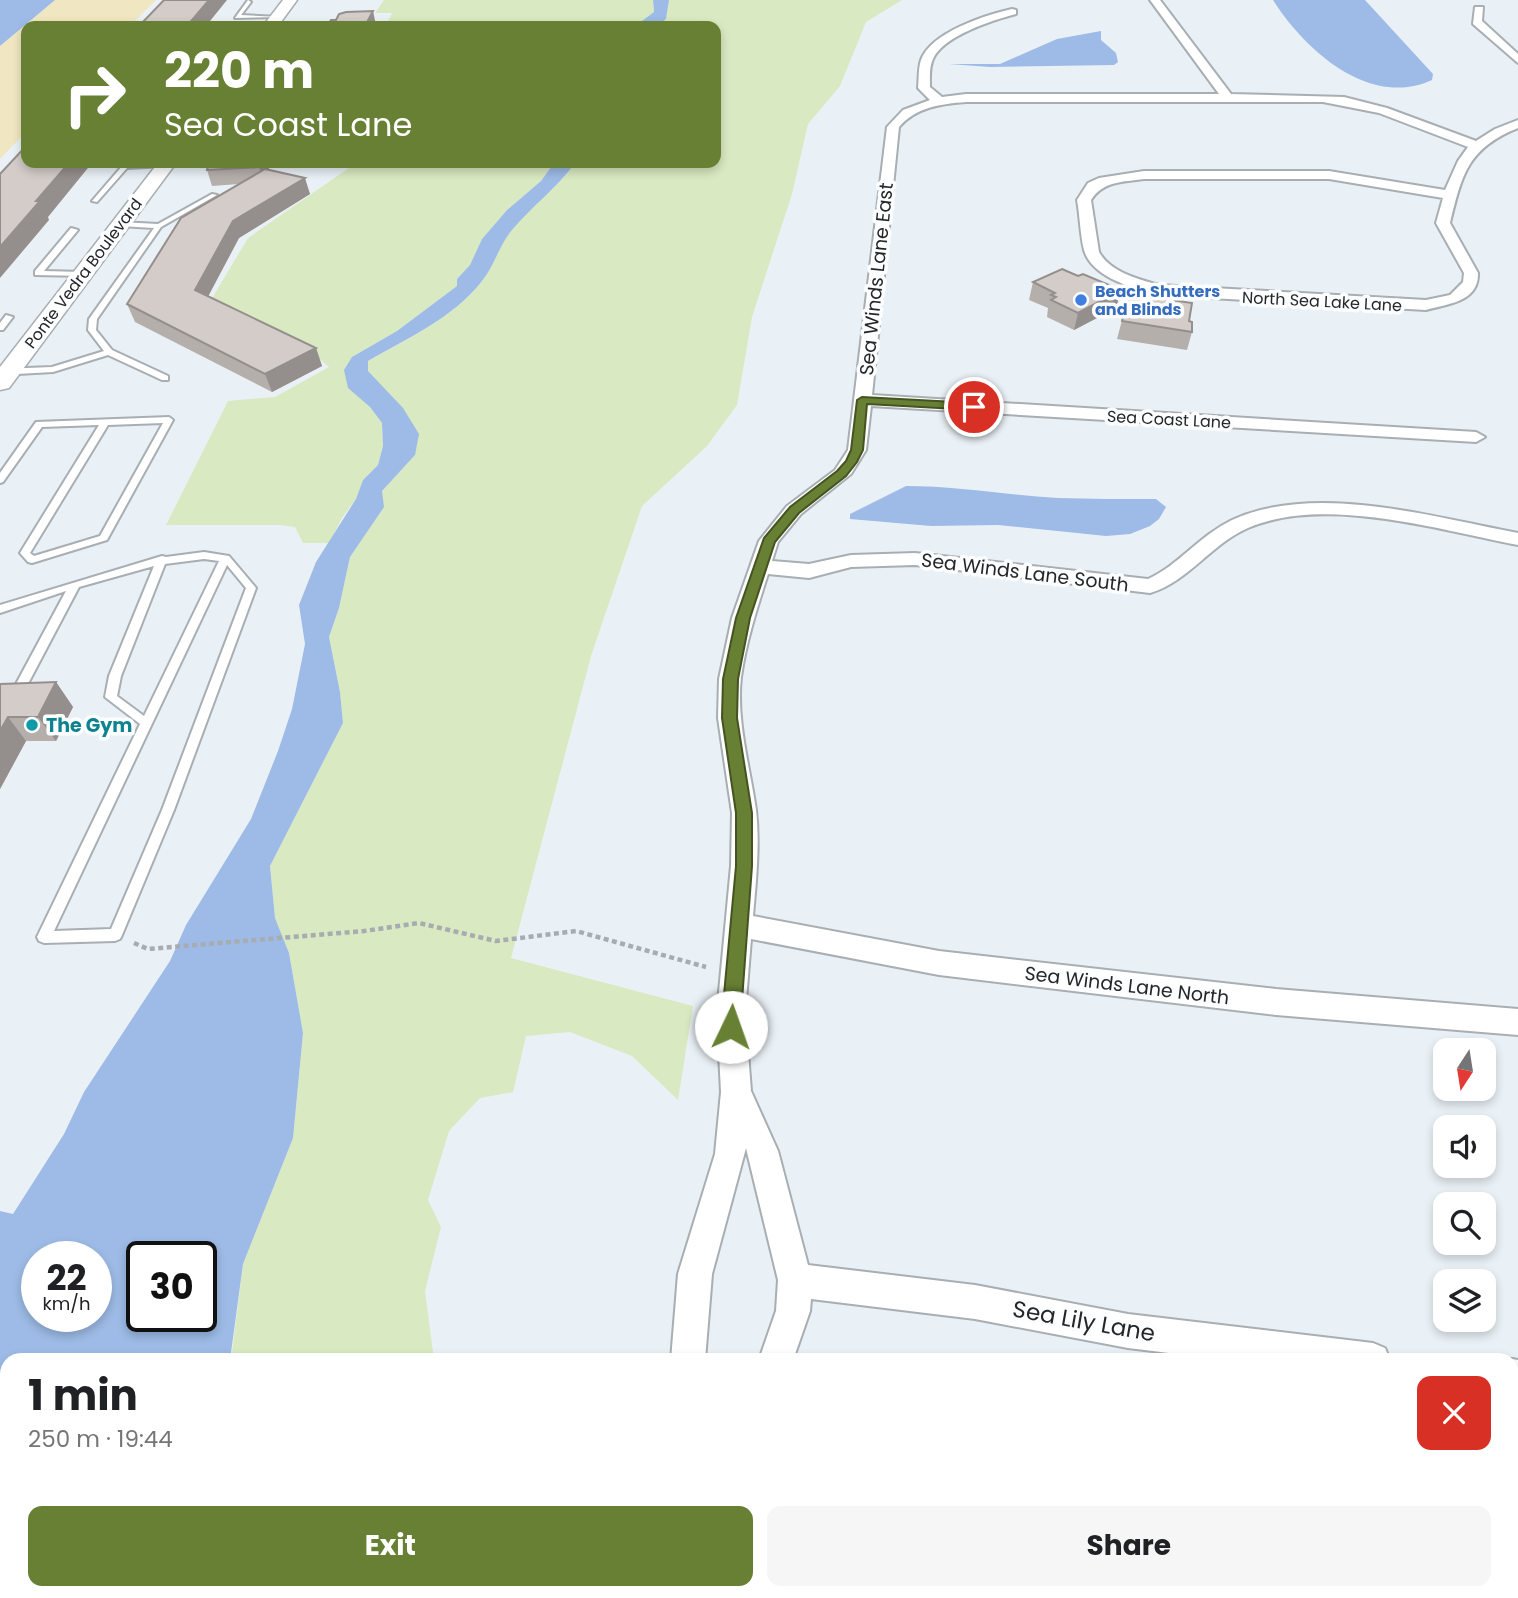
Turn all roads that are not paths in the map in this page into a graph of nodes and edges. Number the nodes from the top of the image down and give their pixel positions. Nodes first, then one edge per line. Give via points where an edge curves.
1 (290, 0) edge
2 (1155, 0) edge
3 (248, 2) dead end
4 (1479, 9) dead end
5 (1012, 12) dead end
6 (237, 17) junction
7 (233, 21) edge
8 (266, 21) edge
9 (274, 21) edge
10 (1518, 60) edge
11 (1228, 98) junction
12 (939, 101) junction
13 (1518, 124) edge
14 (1476, 145) junction
15 (123, 168) edge
16 (163, 168) edge
17 (214, 195) edge
18 (1450, 195) junction
19 (95, 201) dead end
20 (120, 225) junction
21 (159, 226) junction
22 (74, 230) dead end
23 (83, 274) junction
24 (9, 317) dead end
25 (0, 328) edge
26 (110, 352) junction
27 (3, 376) edge
28 (165, 378) dead end
29 (862, 400) junction
30 (104, 422) junction
31 (1476, 438) dead end
32 (0, 480) edge
33 (1518, 539) edge
34 (225, 558) junction
35 (162, 559) junction
36 (760, 567) junction
37 (75, 586) junction
38 (0, 609) edge
39 (14, 697) edge
40 (146, 723) junction
41 (739, 925) junction
42 (1518, 1022) edge
43 (736, 1092) junction
44 (795, 1280) junction
45 (689, 1353) edge
46 (778, 1353) edge
47 (1314, 1353) edge

1 - 9 street
2 - 11 street
3 - 6 lane
4 - 10 street via 1477,22
5 - 12 street via 968,28 929,54 924,88
6 - 7 lane
6 - 8 lane
11 - 12 street, Sea Winds Lane East
11 - 14 street, Sea Winds Lane East via 1359,102
12 - 29 street, Sea Winds Lane East via 902,115 893,127
13 - 14 street
14 - 18 street, North Sea Lake Lane via 1460,164
15 - 19 lane
16 - 20 street, Ponte Vedra Boulevard
17 - 21 lane
18 - 18 street, North Sea Lake Lane via 1329,175 1144,174 1104,181 1084,200 1097,261 1139,285 1178,293 1404,305 1444,302 1461,295 1471,282 1471,273 1443,223
20 - 21 lane
20 - 23 street, Ponte Vedra Boulevard
21 - 26 lane via 91,325
22 - 23 lane via 38,273
23 - 27 street, Ponte Vedra Boulevard
24 - 25 lane
26 - 27 lane via 53,369
26 - 28 lane
29 - 31 street, Sea Coast Lane
29 - 36 street, Sea Winds Lane East via 857,450 851,462 781,524
30 - 30 lane via 169,420 104,538 32,560 26,553
30 - 32 lane via 39,424
33 - 36 street, Sea Winds Lane South via 1363,512 1290,511 1245,521 1221,533 1165,582 1150,586 915,559 851,561 809,571
34 - 35 lane via 205,554
34 - 40 lane
34 - 40 lane via 251,588 168,810 115,935 44,937
35 - 37 lane
35 - 40 lane via 115,676 111,697
36 - 41 street, Sea Winds Lane East via 730,679 730,718 744,813
37 - 38 lane
37 - 39 lane
41 - 42 street, Sea Winds Lane North via 939,963 1276,1002
41 - 43 street, Sea Winds Lane East via 731,1027
43 - 44 street via 763,1151
43 - 45 street, Sea Winds Lane East via 730,1154 695,1274
44 - 46 street via 793,1311
44 - 47 street, Sea Lily Lane via 975,1302 1128,1331

